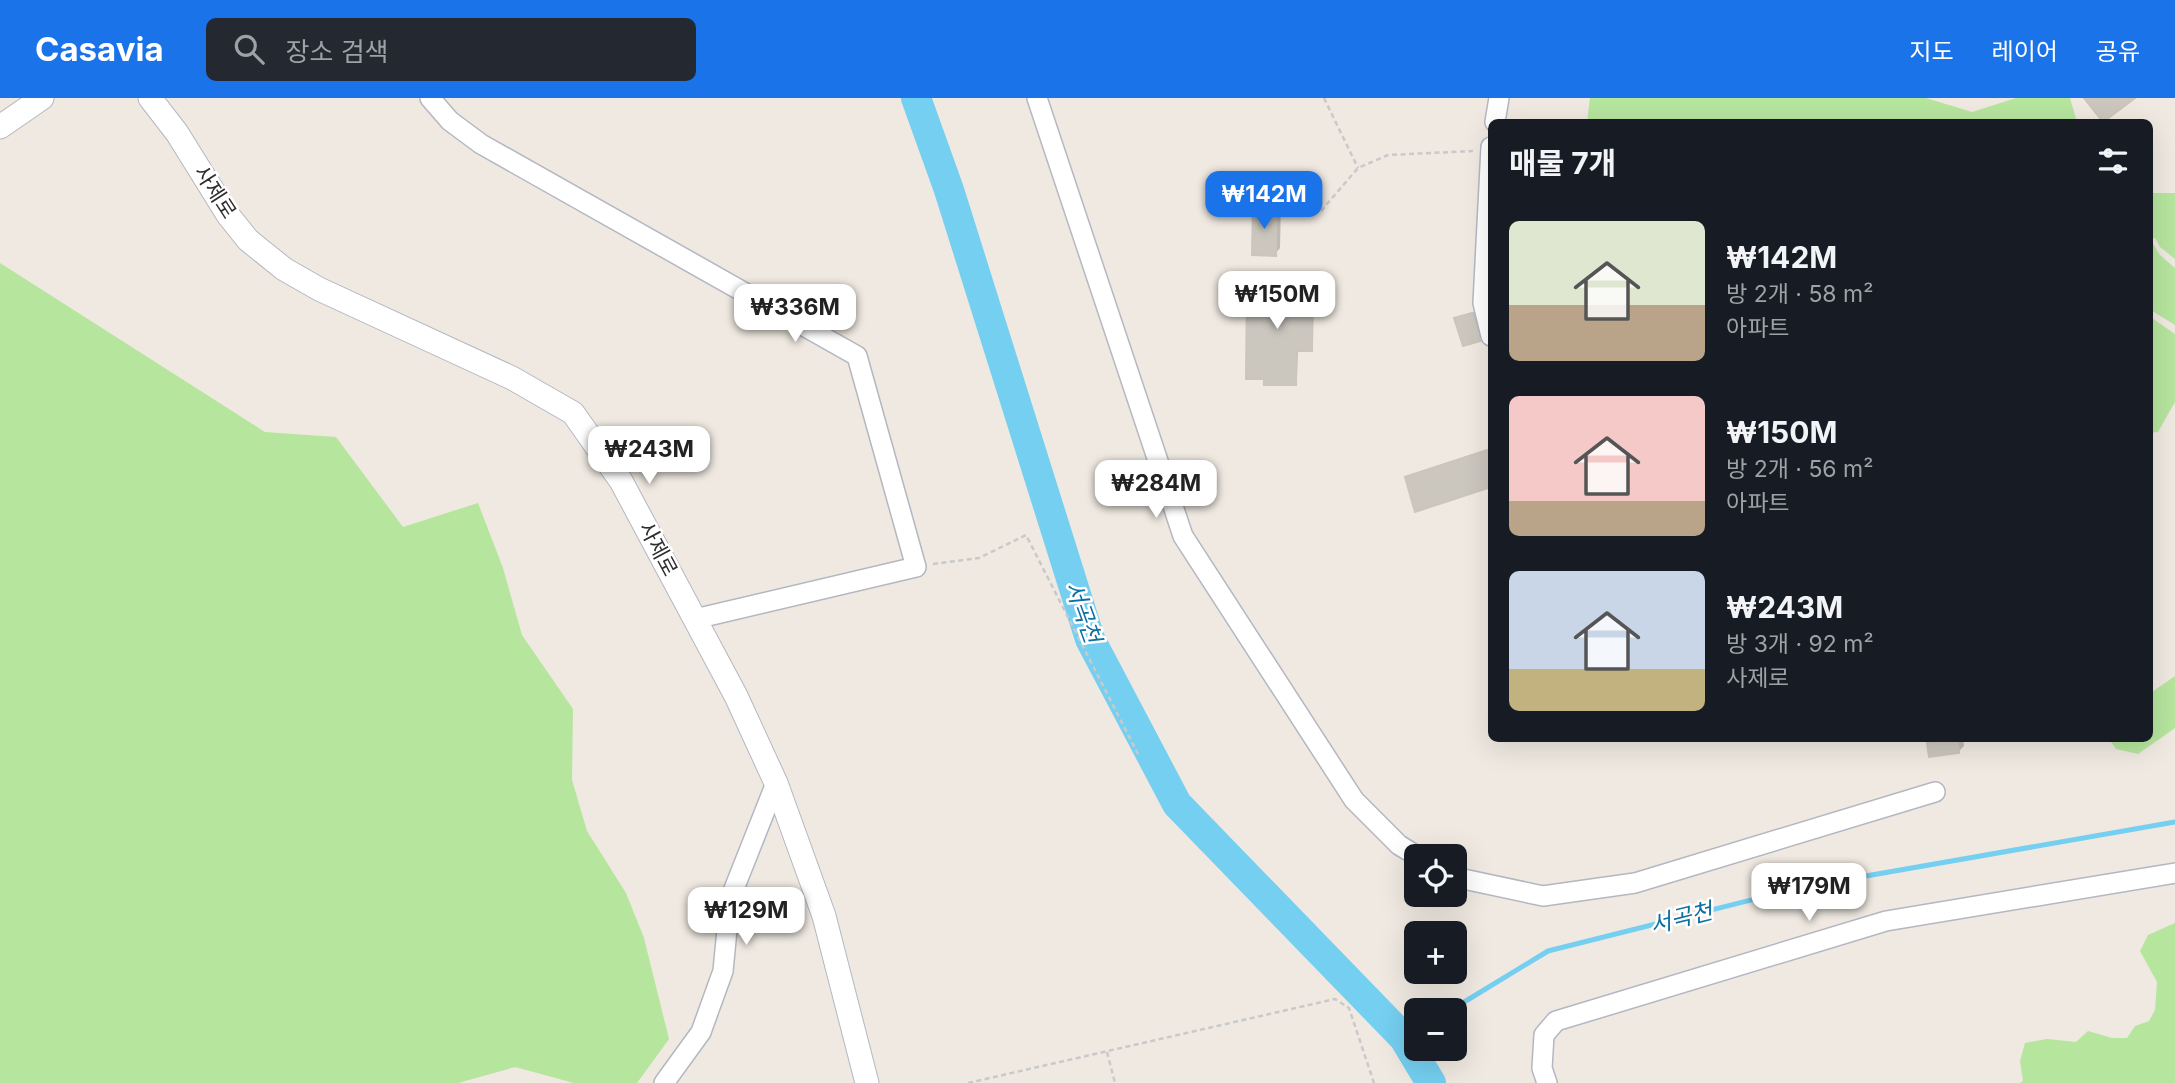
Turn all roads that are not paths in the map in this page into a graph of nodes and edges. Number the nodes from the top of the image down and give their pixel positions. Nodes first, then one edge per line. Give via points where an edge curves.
1 (430, 98) edge
2 (1037, 98) edge
3 (1499, 98) edge
4 (43, 99) edge
5 (150, 99) edge
6 (1496, 119) edge
7 (0, 127) edge
8 (1488, 207) edge
9 (1488, 324) edge
10 (695, 619) junction
11 (776, 783) junction
12 (1935, 792) dead end
13 (1404, 848) edge
14 (2175, 873) edge
15 (1467, 880) edge
16 (665, 1083) edge
17 (867, 1083) edge
18 (1547, 1083) edge

1 - 10 street via 450,121 481,144 858,356 915,567
2 - 13 street via 1183,536 1354,800
3 - 6 street
4 - 7 street
5 - 10 street, 사제로 via 228,215 248,240 284,269 512,378 573,413 621,481
8 - 9 street via 1483,303
10 - 11 street, 사제로
11 - 16 street via 730,899 723,971 701,1032
11 - 17 street, 사제로 via 824,916
12 - 15 street via 1635,883 1544,896
14 - 18 street via 1886,921 1556,1021 1544,1035 1542,1068

